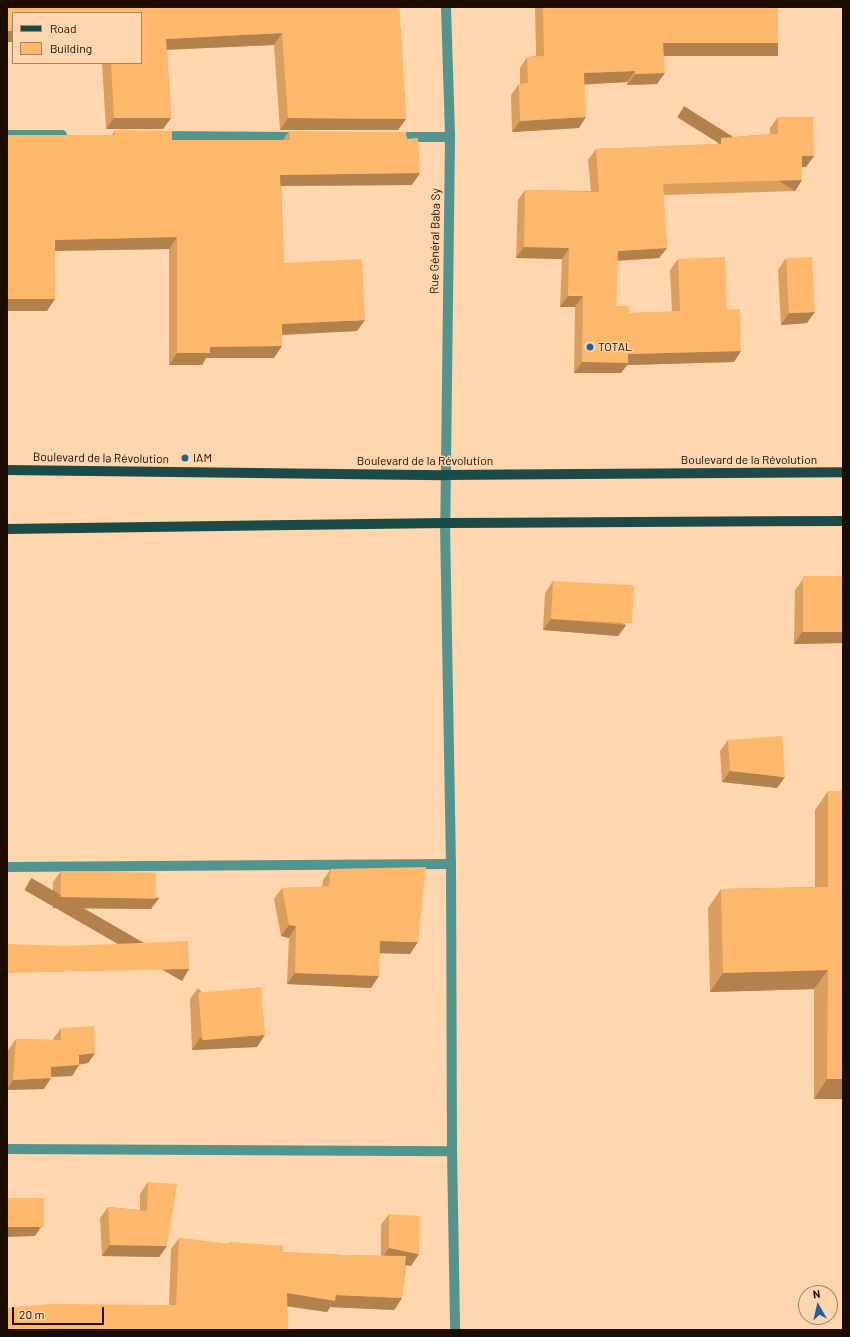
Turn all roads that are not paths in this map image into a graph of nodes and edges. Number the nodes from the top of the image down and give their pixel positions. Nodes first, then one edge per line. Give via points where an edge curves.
1 (446, 7) edge
2 (7, 135) edge
3 (70, 135) edge
4 (149, 136) edge
5 (307, 137) edge
6 (386, 137) edge
7 (450, 137) junction
8 (7, 470) edge
9 (843, 472) edge
10 (444, 475) junction
11 (843, 521) edge
12 (445, 523) junction
13 (7, 529) edge
14 (451, 864) junction
15 (7, 867) edge
16 (7, 1149) edge
17 (452, 1152) junction
18 (454, 1330) edge

1 - 7 street, Rue Général Baba Sy
2 - 3 street
4 - 5 street
6 - 7 street
7 - 10 street, Rue Général Baba Sy
8 - 10 main road, Boulevard de la Révolution
9 - 10 main road, Boulevard de la Révolution
10 - 12 street, Rue Général Baba Sy
11 - 12 main road
12 - 13 main road
12 - 14 street, Rue Général Baba Sy
14 - 15 street
14 - 17 street, Rue Général Baba Sy
16 - 17 street
17 - 18 street, Rue Général Baba Sy

